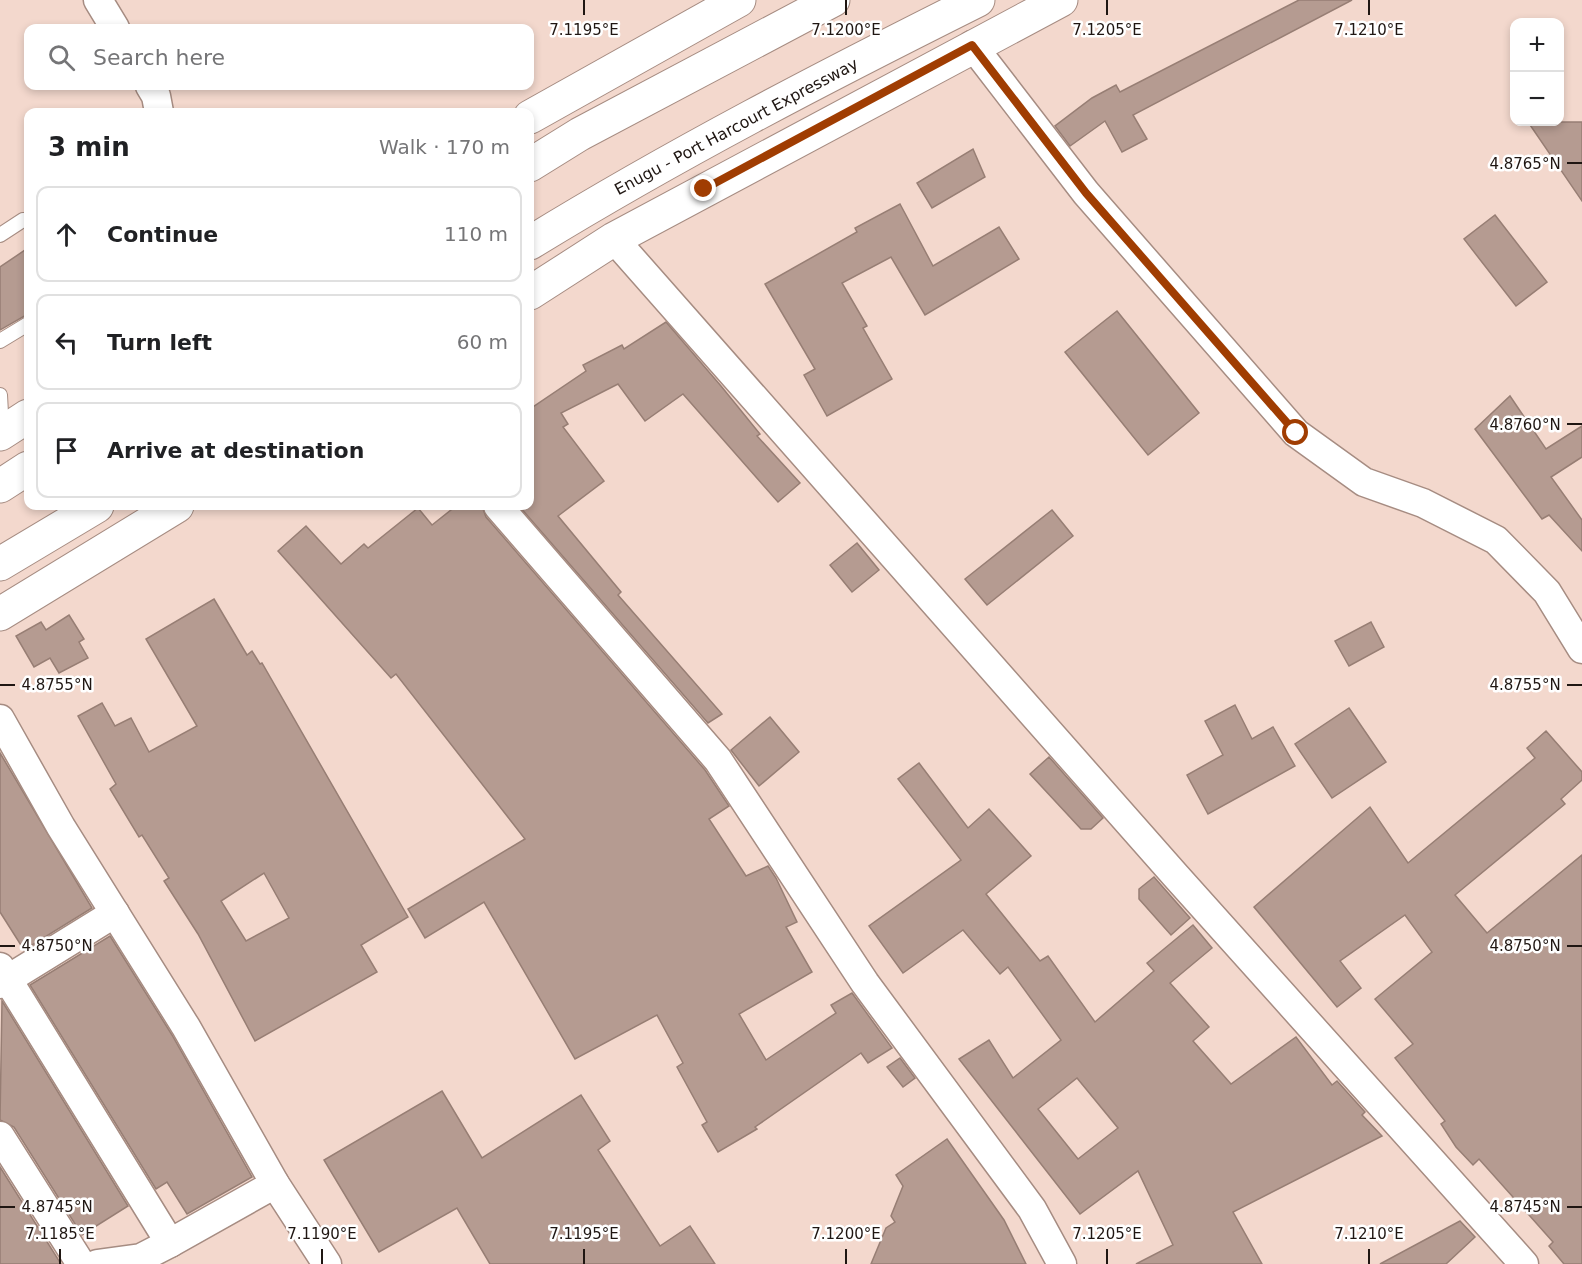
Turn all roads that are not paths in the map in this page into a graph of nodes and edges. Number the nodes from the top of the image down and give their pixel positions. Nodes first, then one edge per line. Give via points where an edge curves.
1 (98, 0) edge
2 (739, 0) edge
3 (833, 0) edge
4 (978, 0) edge
5 (1061, 0) edge
6 (113, 24) edge
7 (972, 45) junction
8 (152, 90) edge
9 (158, 108) edge
10 (534, 115) edge
11 (534, 163) edge
12 (24, 220) edge
13 (0, 235) edge
14 (614, 238) junction
15 (534, 241) edge
16 (534, 290) edge
17 (24, 326) edge
18 (0, 341) edge
19 (0, 395) edge
20 (10, 428) edge
21 (24, 471) edge
22 (0, 486) edge
23 (90, 510) edge
24 (170, 510) edge
25 (501, 510) edge
26 (0, 564) edge
27 (0, 614) edge
28 (1582, 649) edge
29 (0, 719) edge
30 (115, 913) junction
31 (2, 977) edge
32 (0, 1136) edge
33 (275, 1184) junction
34 (170, 1243) junction
35 (81, 1264) edge
36 (97, 1264) edge
37 (327, 1264) edge
38 (1062, 1264) edge
39 (1524, 1264) edge

1 - 6 street
2 - 10 main road
3 - 11 main road via 580,134
4 - 15 main road, Enugu - Port Harcourt Expressway via 817,80 629,182
5 - 7 main road
7 - 14 main road
7 - 28 street via 1086,193 1296,433 1364,482 1423,503 1496,540 1547,592
8 - 9 street
12 - 13 lane
14 - 16 main road
14 - 39 street
17 - 18 lane
19 - 20 lane
21 - 22 main road
23 - 26 main road
24 - 27 main road
25 - 38 street via 718,760 865,983 1032,1209
29 - 30 street
30 - 31 street
30 - 33 street via 186,1026
31 - 34 street
32 - 35 street
33 - 34 street
33 - 37 street
34 - 36 street via 141,1258

